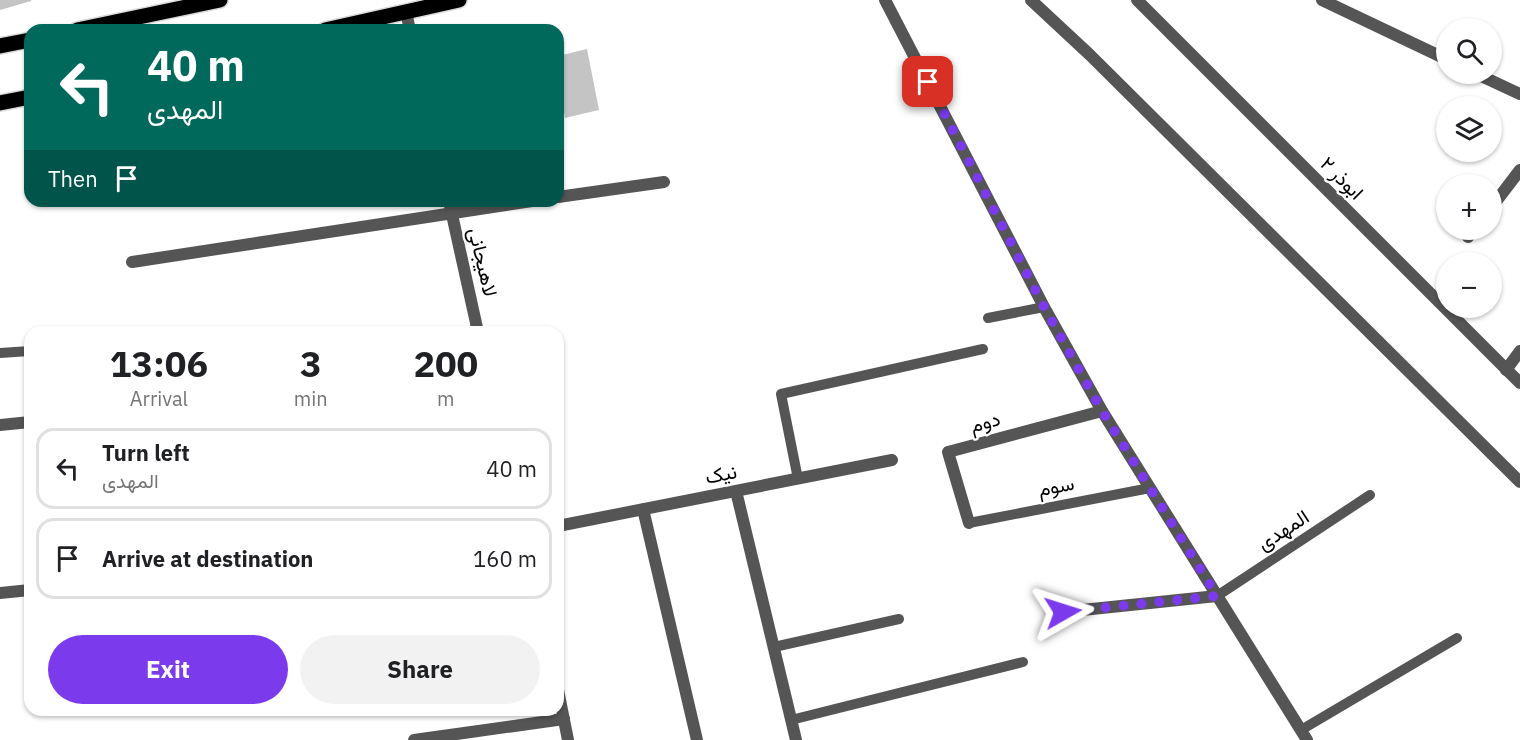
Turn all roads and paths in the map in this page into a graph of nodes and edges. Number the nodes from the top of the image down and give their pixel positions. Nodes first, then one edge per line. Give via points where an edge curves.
1 (220, 0) edge
2 (459, 0) edge
3 (885, 0) edge
4 (1030, 0) edge
5 (1137, 0) edge
6 (1322, 0) edge
7 (406, 12) junction
8 (106, 24) edge
9 (353, 24) edge
10 (409, 24) edge
11 (24, 41) edge
12 (0, 46) edge
13 (1436, 54) edge
14 (1498, 84) edge
15 (1520, 94) edge
16 (24, 98) edge
17 (0, 103) edge
18 (1520, 170) edge
19 (664, 182) dead end
20 (1502, 194) edge
21 (564, 196) edge
22 (450, 207) edge
23 (132, 262) dead end
24 (1044, 307) junction
25 (988, 318) dead end
26 (477, 326) edge
27 (983, 349) dead end
28 (24, 351) edge
29 (1520, 351) edge
30 (0, 352) edge
31 (1506, 370) junction
32 (1520, 383) edge
33 (1102, 411) junction
34 (24, 423) edge
35 (0, 425) edge
36 (892, 460) dead end
37 (798, 479) junction
38 (1520, 482) edge
39 (1150, 488) junction
40 (736, 491) junction
41 (1370, 495) dead end
42 (643, 509) junction
43 (969, 523) joint
44 (564, 525) edge
45 (24, 591) edge
46 (0, 593) edge
47 (1217, 596) junction
48 (1063, 612) dead end
49 (899, 619) dead end
50 (1457, 638) dead end
51 (774, 646) junction
52 (1023, 662) dead end
53 (563, 716) edge
54 (564, 719) junction
55 (791, 720) junction
56 (1304, 735) edge
57 (414, 740) edge
58 (568, 740) edge
59 (697, 740) edge
60 (796, 740) edge

1 - 8 main road
2 - 7 main road
3 - 24 street
4 - 38 street
5 - 31 street, ابوذر ۲
6 - 13 street
7 - 9 main road
7 - 10 street
11 - 12 main road
14 - 15 street
16 - 17 main road
18 - 20 street
19 - 21 street
22 - 23 street
22 - 26 street, لاهیجانی
24 - 25 lane
24 - 33 street
27 - 37 lane via 781,394
28 - 30 lane
29 - 31 street
31 - 32 street, ابوذر ۲
33 - 39 street
33 - 43 street, دوم via 948,452
34 - 35 street
36 - 37 street, نیک
37 - 40 street, نیک
39 - 43 lane, سوم
39 - 47 street
40 - 42 street, نیک
40 - 51 street
41 - 47 lane, المهدی
42 - 44 street, نیک
42 - 59 street
45 - 46 street
47 - 48 street
47 - 56 street
49 - 51 lane
50 - 56 lane
51 - 55 street
52 - 55 lane
53 - 54 street
54 - 57 street
54 - 58 street
55 - 60 street

